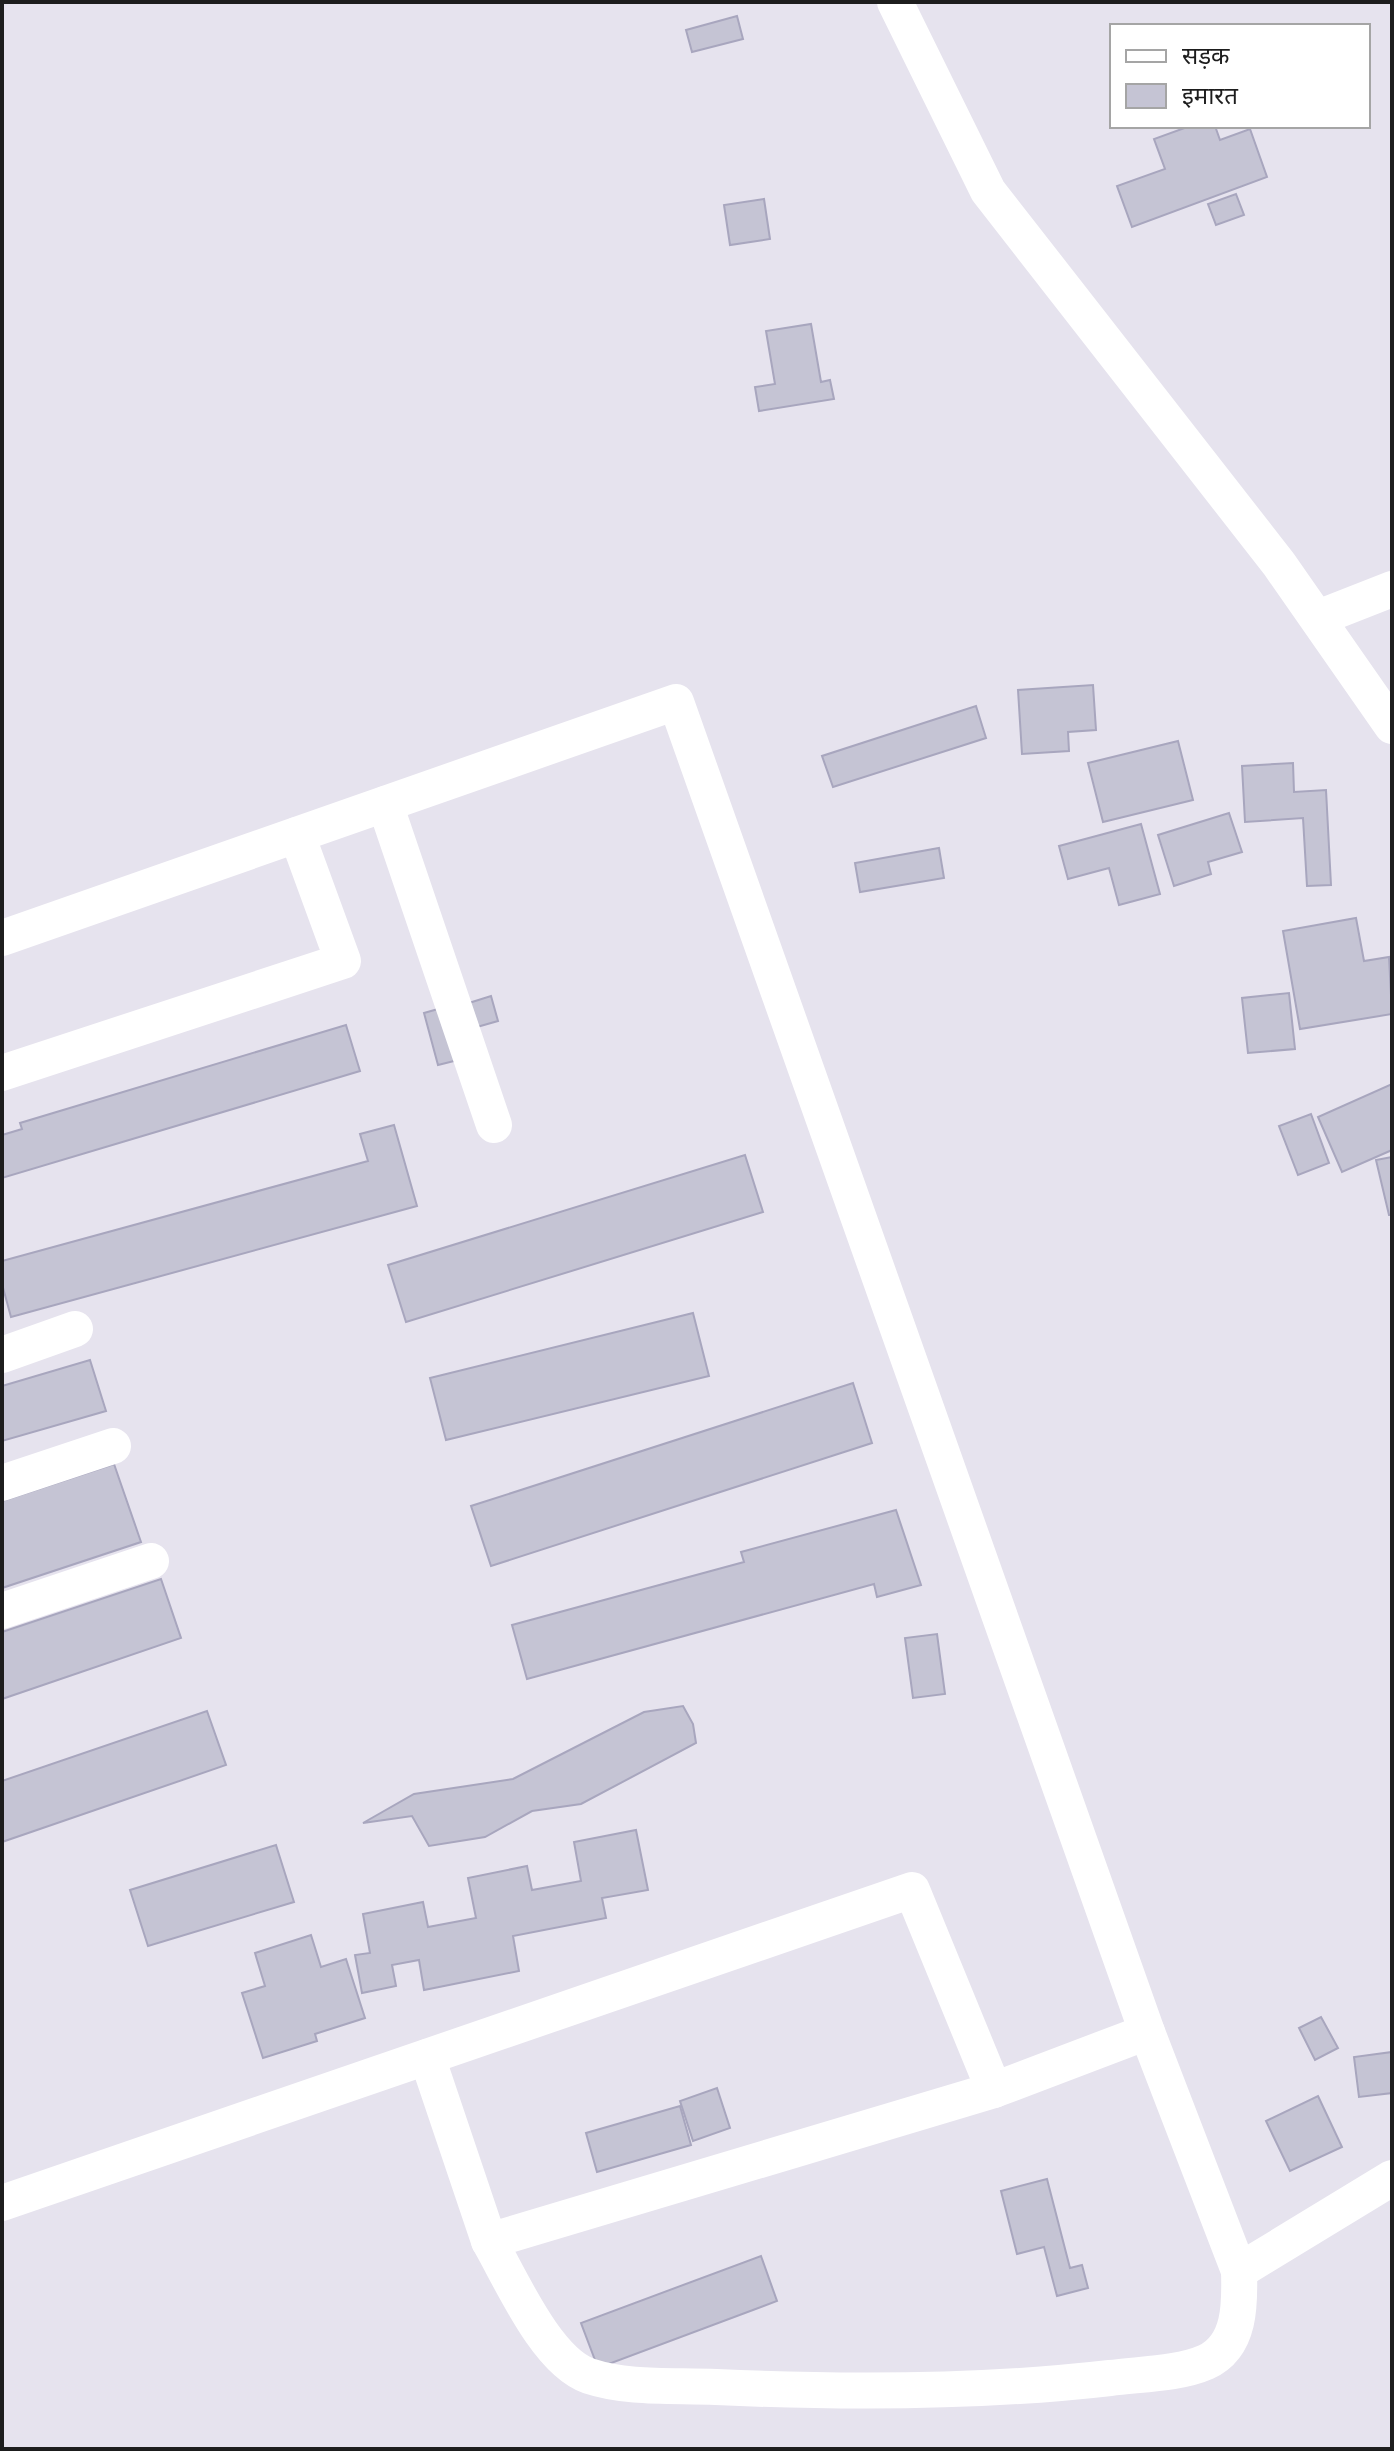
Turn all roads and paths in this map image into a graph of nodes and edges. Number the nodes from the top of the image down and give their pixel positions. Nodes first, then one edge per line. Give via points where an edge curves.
1 (895, 2) edge
2 (1392, 589) edge
3 (1318, 618) junction
4 (1392, 726) edge
5 (385, 804) junction
6 (297, 835) junction
7 (2, 938) edge
8 (2, 1073) edge
9 (494, 1125) dead end
10 (75, 1329) dead end
11 (2, 1355) edge
12 (113, 1446) dead end
13 (2, 1483) edge
14 (151, 1561) dead end
15 (2, 1611) edge
16 (1147, 2032) junction
17 (427, 2057) junction
18 (994, 2090) junction
19 (1392, 2178) edge
20 (2, 2203) edge
21 (489, 2241) junction
22 (1239, 2271) junction

1 - 3 street via 988,191
2 - 3 street
3 - 4 street
5 - 6 street
5 - 9 street
5 - 16 street via 676,702
6 - 7 street
6 - 8 street via 343,961
10 - 11 street
12 - 13 street
14 - 15 street
16 - 18 street
16 - 22 street
17 - 18 street via 912,1890
17 - 20 street
17 - 21 street
18 - 21 street
19 - 22 street
21 - 22 street via 552,2348 587,2375 632,2383 832,2392 1020,2388 1208,2361 1234,2335

